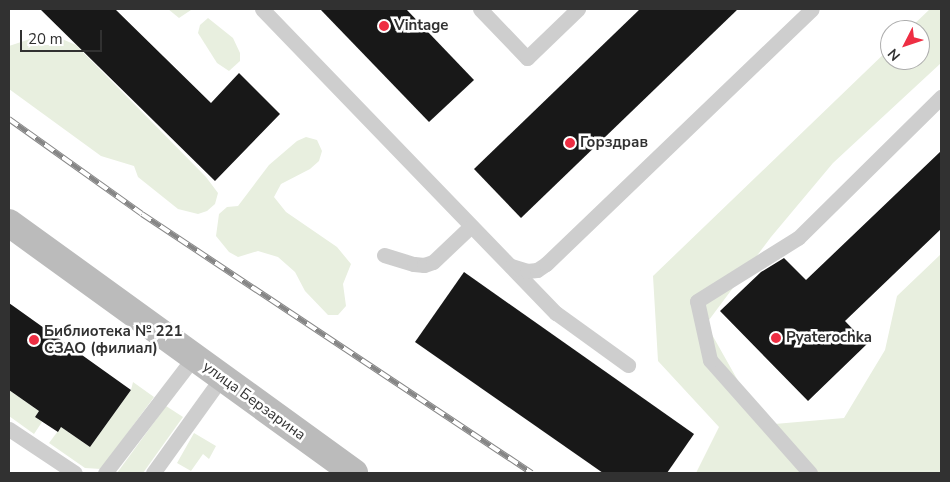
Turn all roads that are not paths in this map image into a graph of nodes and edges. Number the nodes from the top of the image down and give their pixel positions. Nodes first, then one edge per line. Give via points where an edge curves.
1 (262, 9) edge
2 (480, 9) edge
3 (578, 9) edge
4 (812, 9) edge
5 (941, 97) edge
6 (9, 223) edge
7 (472, 226) junction
8 (384, 255) dead end
9 (508, 264) junction
10 (194, 357) junction
11 (628, 365) dead end
12 (222, 378) junction
13 (9, 430) edge
14 (75, 473) edge
15 (105, 473) edge
16 (153, 473) edge
17 (354, 473) edge
18 (810, 473) edge

1 - 7 lane
2 - 3 lane via 527,58
4 - 9 lane via 546,264 537,270 527,271
5 - 18 lane via 798,238 697,300 710,360
6 - 10 street, улица Берзарина
7 - 8 lane via 433,262 424,265
7 - 9 lane
9 - 11 lane via 556,313
10 - 12 street, улица Берзарина
10 - 15 lane
12 - 16 lane
12 - 17 street, улица Берзарина
13 - 14 lane

